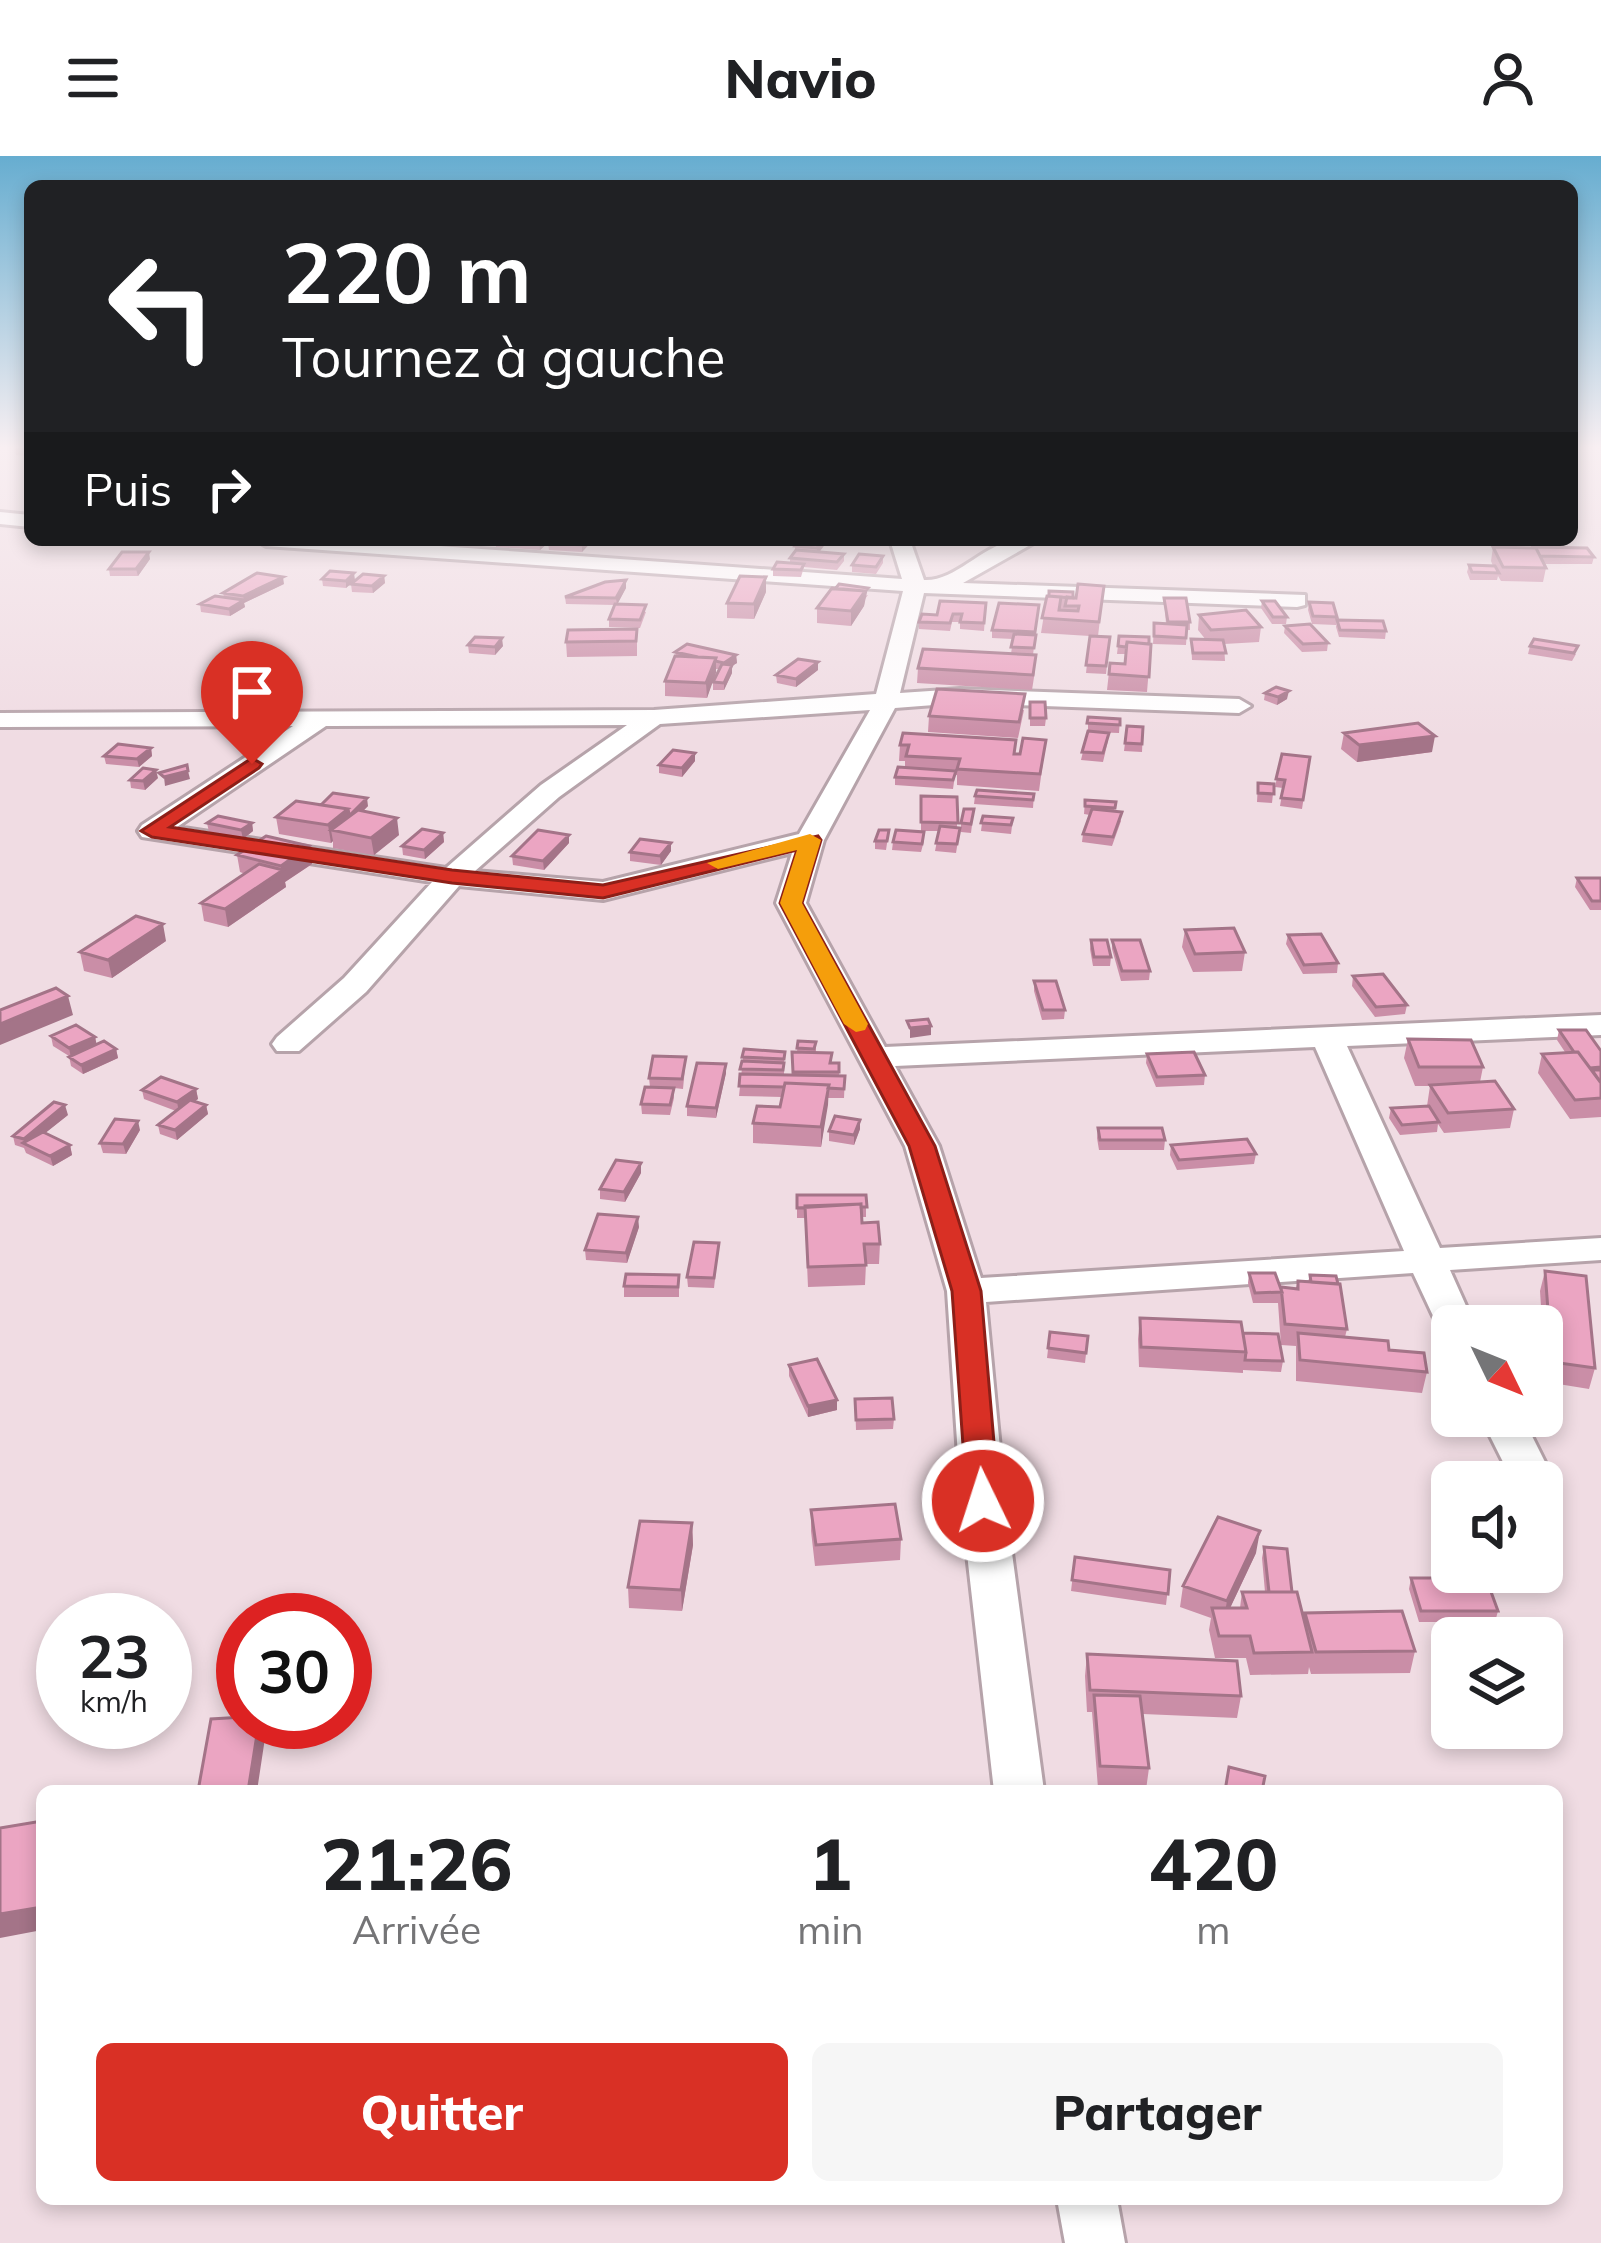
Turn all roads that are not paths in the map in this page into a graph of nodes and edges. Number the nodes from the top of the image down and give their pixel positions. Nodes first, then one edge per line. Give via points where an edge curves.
1 (422, 546) edge
2 (904, 546) edge
3 (1015, 546) edge
4 (474, 548) edge
5 (928, 586) junction
6 (1297, 600) dead end
7 (886, 702) junction
8 (1239, 706) dead end
9 (654, 717) junction
10 (320, 719) junction
11 (0, 720) edge
12 (810, 840) junction
13 (452, 877) junction
14 (1601, 1025) edge
15 (1328, 1040) junction
16 (288, 1044) dead end
17 (874, 1057) junction
18 (1601, 1249) edge
19 (1422, 1258) junction
20 (967, 1291) junction
21 (1446, 1305) edge
22 (1018, 1785) edge
23 (1088, 2205) edge
24 (1095, 2243) edge

1 - 4 street
2 - 5 street
3 - 5 street
4 - 5 street
5 - 6 street
5 - 7 street
7 - 8 street via 960,696
7 - 9 street
7 - 12 street
9 - 10 street
9 - 13 street via 550,791
10 - 11 street
10 - 13 street via 152,831
12 - 13 street via 603,891
12 - 17 street via 791,903
13 - 16 street via 355,985
14 - 15 street
15 - 17 street
15 - 19 street
17 - 20 street via 922,1146
18 - 19 street
19 - 20 street
19 - 21 street
20 - 22 street
23 - 24 street

